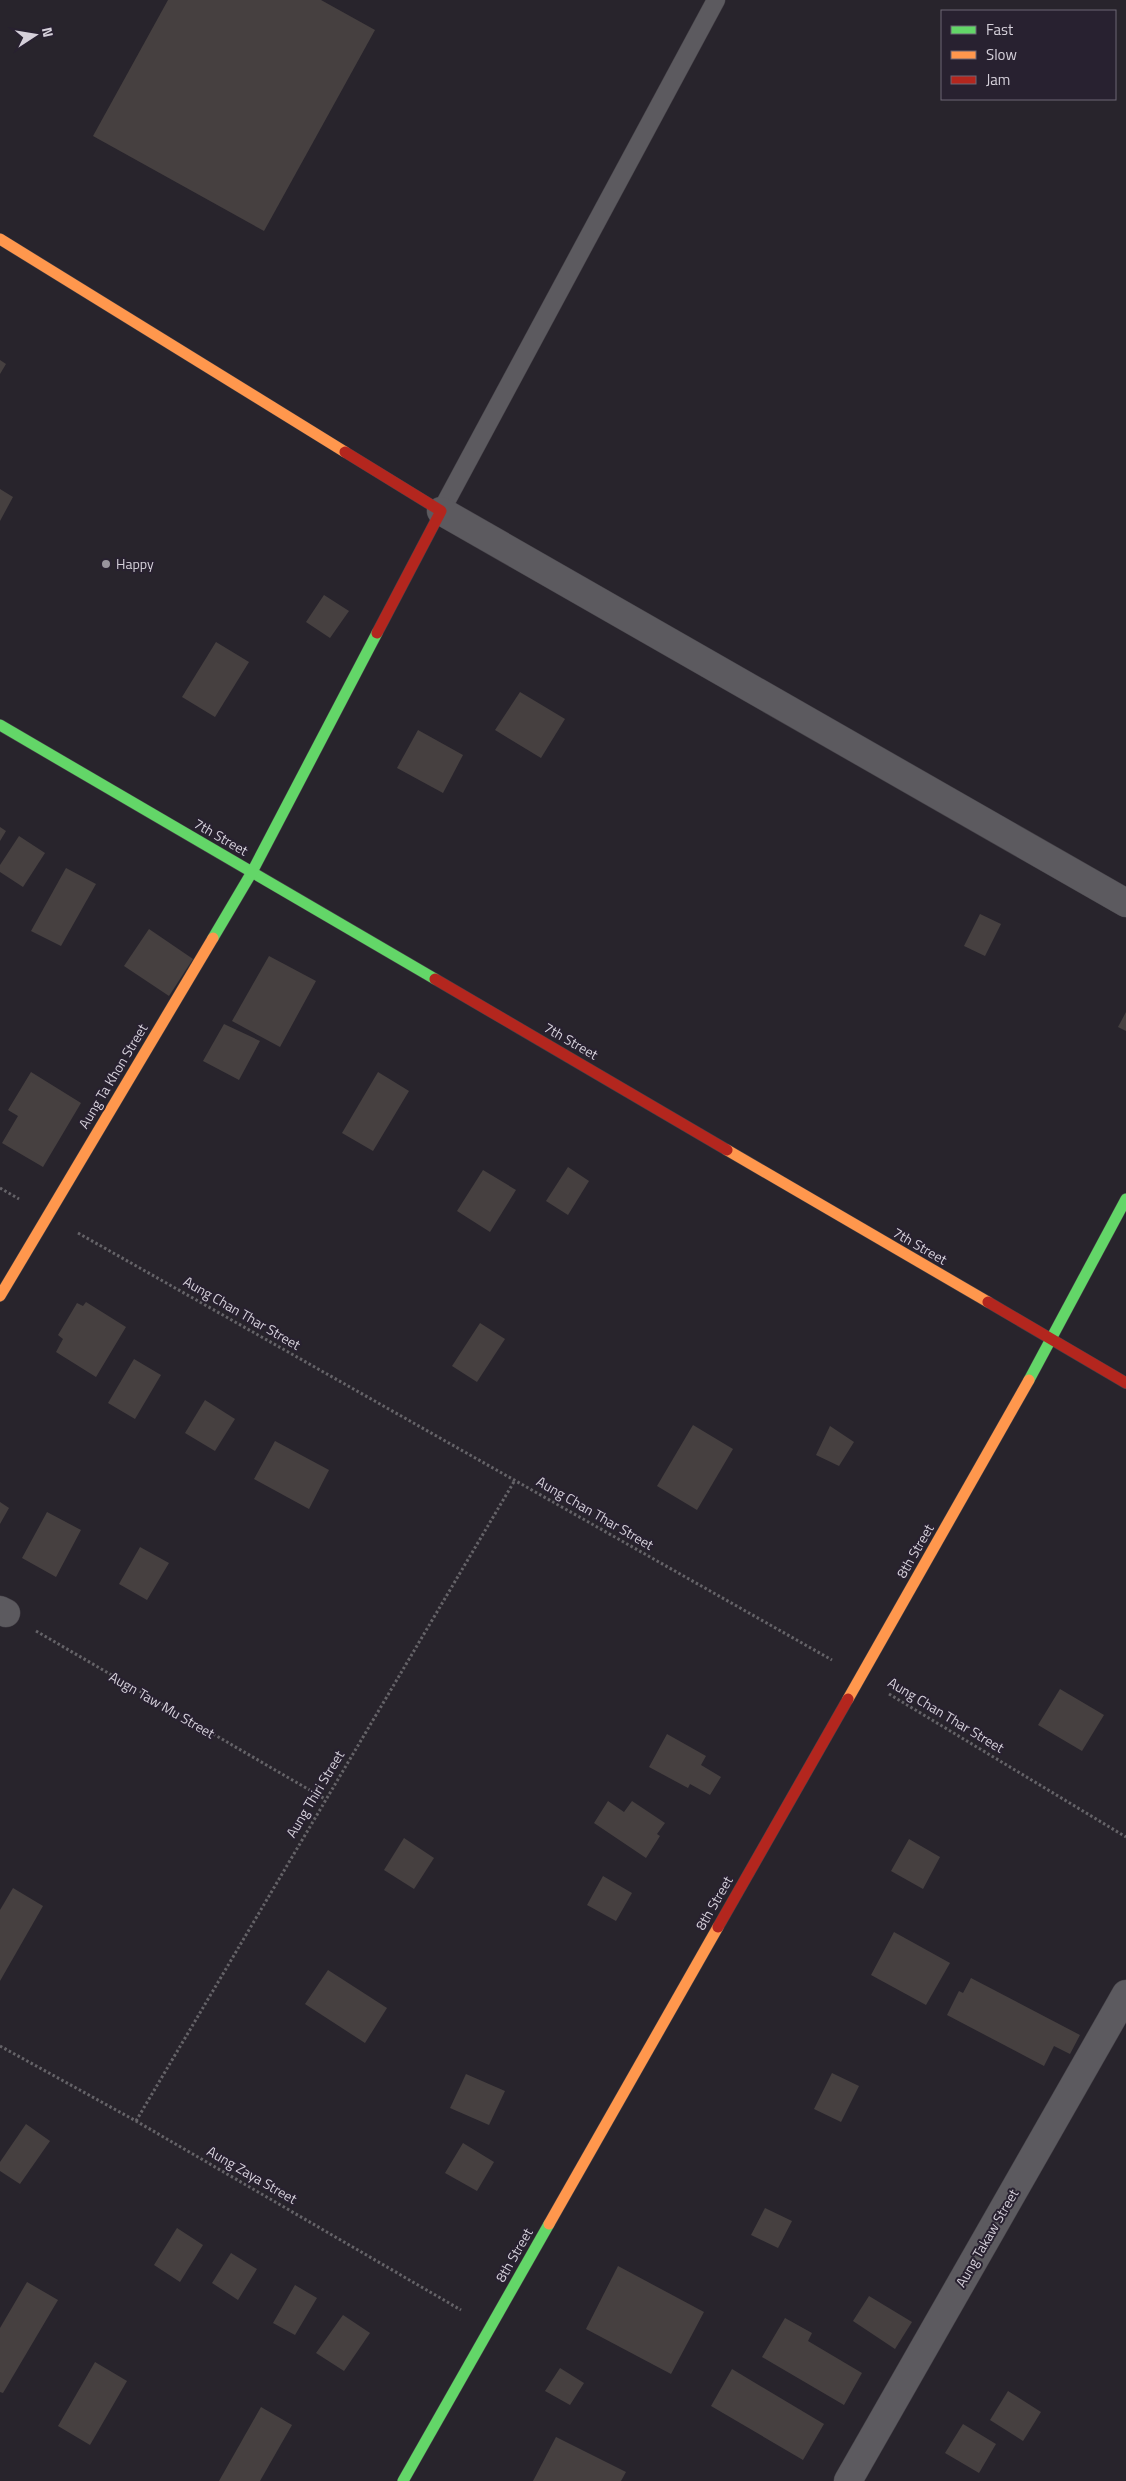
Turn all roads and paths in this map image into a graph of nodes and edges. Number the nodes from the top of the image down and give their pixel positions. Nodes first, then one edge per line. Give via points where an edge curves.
1 (716, 0) edge
2 (0, 239) edge
3 (441, 510) junction
4 (0, 725) edge
5 (252, 872) junction
6 (1126, 903) edge
7 (1126, 1199) edge
8 (48, 1216) junction
9 (0, 1296) edge
10 (1052, 1340) junction
11 (1126, 1383) edge
12 (515, 1480) junction
13 (3, 1612) edge
14 (861, 1677) junction
15 (325, 1799) junction
16 (1126, 1837) edge
17 (1126, 1994) edge
18 (0, 2046) edge
19 (136, 2121) junction
20 (490, 2327) junction
21 (402, 2481) edge
22 (848, 2481) edge

1 - 3 lane
2 - 3 street
3 - 5 street, Aung Ta Khon Street
3 - 6 street
4 - 5 street, 7th Street
5 - 8 street, Aung Ta Khon Street
5 - 10 street, 7th Street
7 - 10 street, 8th Street
8 - 9 street, Aung Ta Khon Street
8 - 12 path, Aung Chan Thar Street
10 - 11 street, 7th Street
10 - 14 street, 8th Street
12 - 14 path, Aung Chan Thar Street
12 - 15 path, Aung Thiri Street
13 - 15 path, Augn Taw Mu Street
14 - 16 path, Aung Chan Thar Street
14 - 20 street, 8th Street
15 - 19 path, Aung Thiri Street
17 - 22 street, Aung Takaw Street
18 - 19 path, Aung Zaya Street
19 - 20 path, Aung Zaya Street
20 - 21 street, 8th Street

